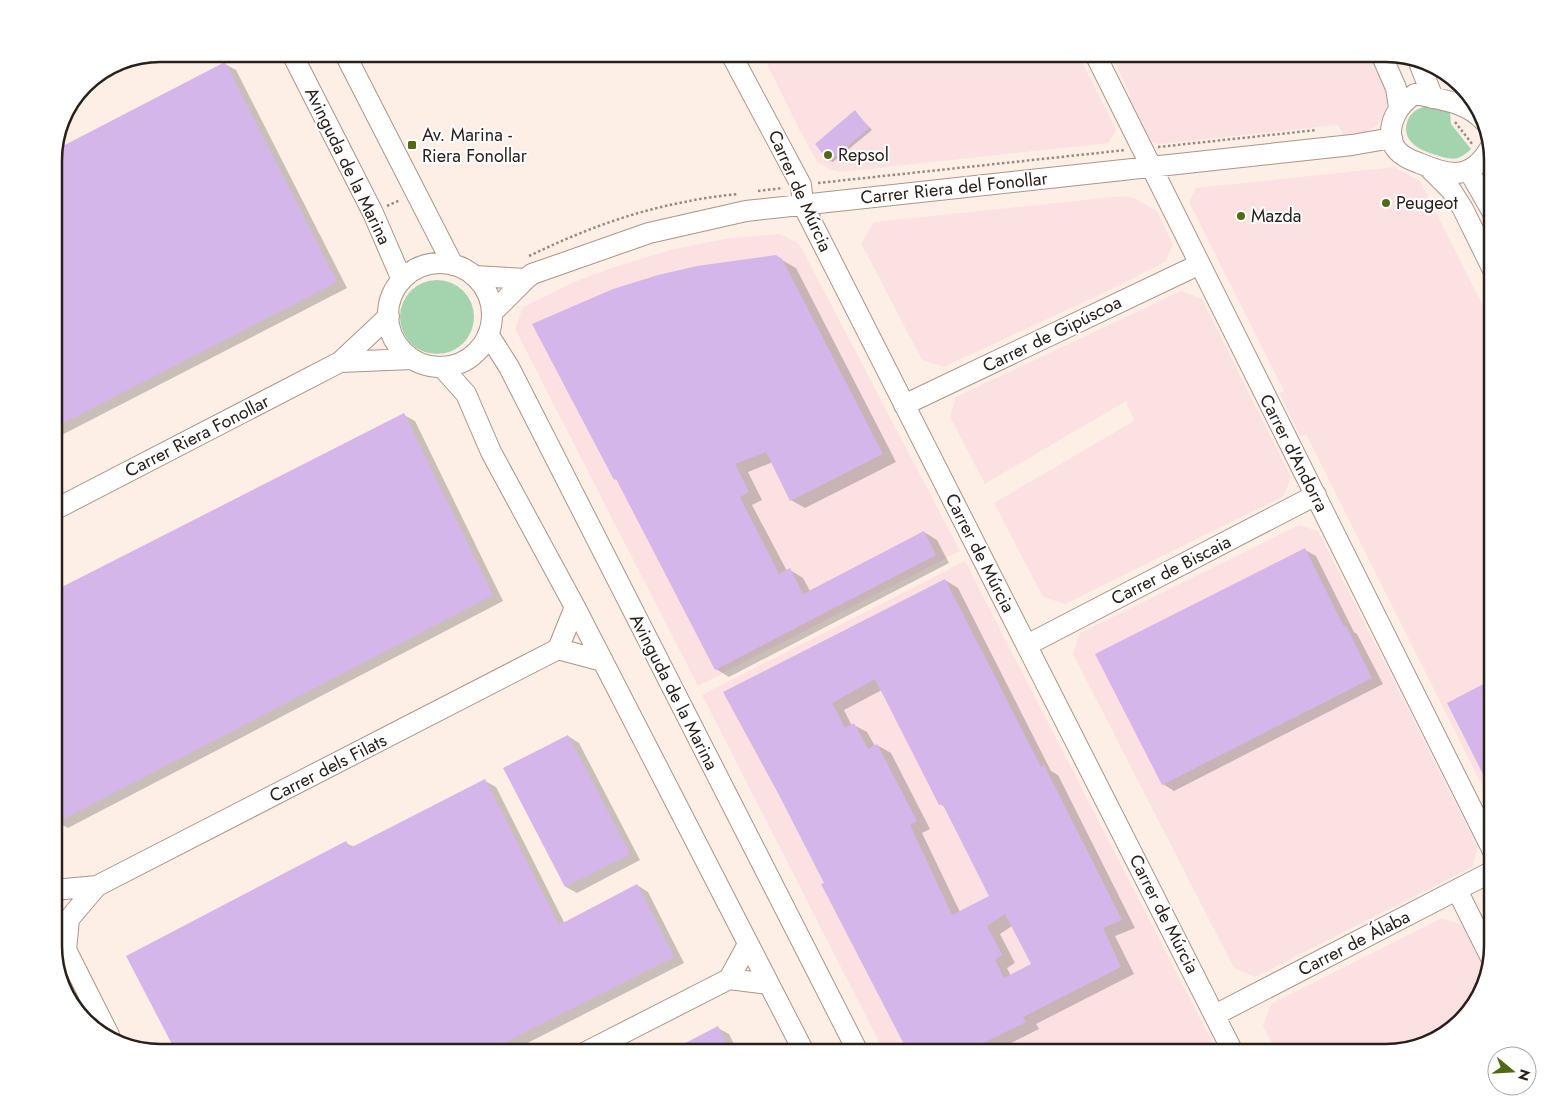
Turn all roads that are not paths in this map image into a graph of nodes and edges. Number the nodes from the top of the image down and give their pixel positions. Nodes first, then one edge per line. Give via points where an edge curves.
1 (297, 63) edge
2 (350, 63) edge
3 (736, 63) edge
4 (1100, 63) edge
5 (1385, 63) edge
6 (1422, 69) edge
7 (1434, 98) junction
8 (1399, 107) junction
9 (1470, 110) edge
10 (1392, 138) junction
11 (1483, 148) edge
12 (1151, 166) junction
13 (1429, 167) junction
14 (1469, 171) junction
15 (1484, 197) edge
16 (803, 205) junction
17 (1484, 252) edge
18 (1200, 264) junction
19 (453, 265) junction
20 (474, 276) junction
21 (526, 279) junction
22 (402, 280) junction
23 (492, 313) junction
24 (389, 316) junction
25 (488, 334) junction
26 (412, 359) junction
27 (340, 362) junction
28 (442, 367) junction
29 (904, 405) junction
30 (1316, 495) junction
31 (63, 505) edge
32 (575, 607) junction
33 (1027, 645) junction
34 (558, 649) junction
35 (603, 661) junction
36 (1484, 834) edge
37 (1484, 876) edge
38 (97, 886) junction
39 (63, 889) edge
40 (1457, 890) junction
41 (63, 944) edge
42 (748, 944) junction
43 (1484, 944) edge
44 (66, 950) junction
45 (729, 979) junction
46 (769, 984) junction
47 (1215, 1016) junction
48 (104, 1025) edge
49 (602, 1044) edge
50 (800, 1044) edge
51 (854, 1044) edge
52 (1229, 1044) edge

1 - 22 street, Avinguda de la Marina via 373,213
2 - 19 street
3 - 16 street, Carrer de Múrcia via 801,185
4 - 12 street, Carrer d'Andorra
5 - 8 street via 1396,88
6 - 7 street
7 - 8 street via 1415,94
7 - 9 street
8 - 10 street via 1393,121
10 - 12 street, Carrer Riera del Fonollar
10 - 13 street via 1395,147 1407,158
11 - 14 street via 1481,162
12 - 16 street, Carrer Riera del Fonollar
12 - 18 street, Carrer d'Andorra
13 - 14 street via 1445,173
13 - 17 street via 1451,190
14 - 15 street
16 - 21 street, Carrer Riera del Fonollar via 746,211 649,233 532,274
16 - 29 street, Carrer de Múrcia
18 - 29 street, Carrer de Gipúscoa
18 - 30 street, Carrer d'Andorra
19 - 20 street
19 - 22 street via 426,266
20 - 21 street
20 - 23 street via 487,293
21 - 23 street
22 - 24 street via 391,300
23 - 25 street
24 - 26 street via 395,340
24 - 27 street, Carrer Riera Fonollar
25 - 28 street via 470,357
25 - 51 street, Avinguda de la Marina via 510,368
26 - 27 street, Carrer Riera Fonollar
26 - 28 street
27 - 31 street, Carrer Riera Fonollar
28 - 32 street via 466,394 491,452
29 - 33 street, Carrer de Múrcia
30 - 33 street, Carrer de Biscaia
30 - 36 street, Carrer d'Andorra
32 - 34 street
32 - 35 street
33 - 47 street, Carrer de Múrcia
34 - 35 street
34 - 38 street, Carrer dels Filats
35 - 42 street
37 - 40 street, Carrer de Álaba
38 - 39 street, Carrer dels Filats
38 - 44 street, Carrer dels Filats via 69,919
40 - 43 street
40 - 47 street, Carrer de Álaba
41 - 44 street
42 - 45 street
42 - 46 street
44 - 48 street
45 - 46 street
45 - 49 street
46 - 50 street
47 - 52 street, Carrer de Múrcia

